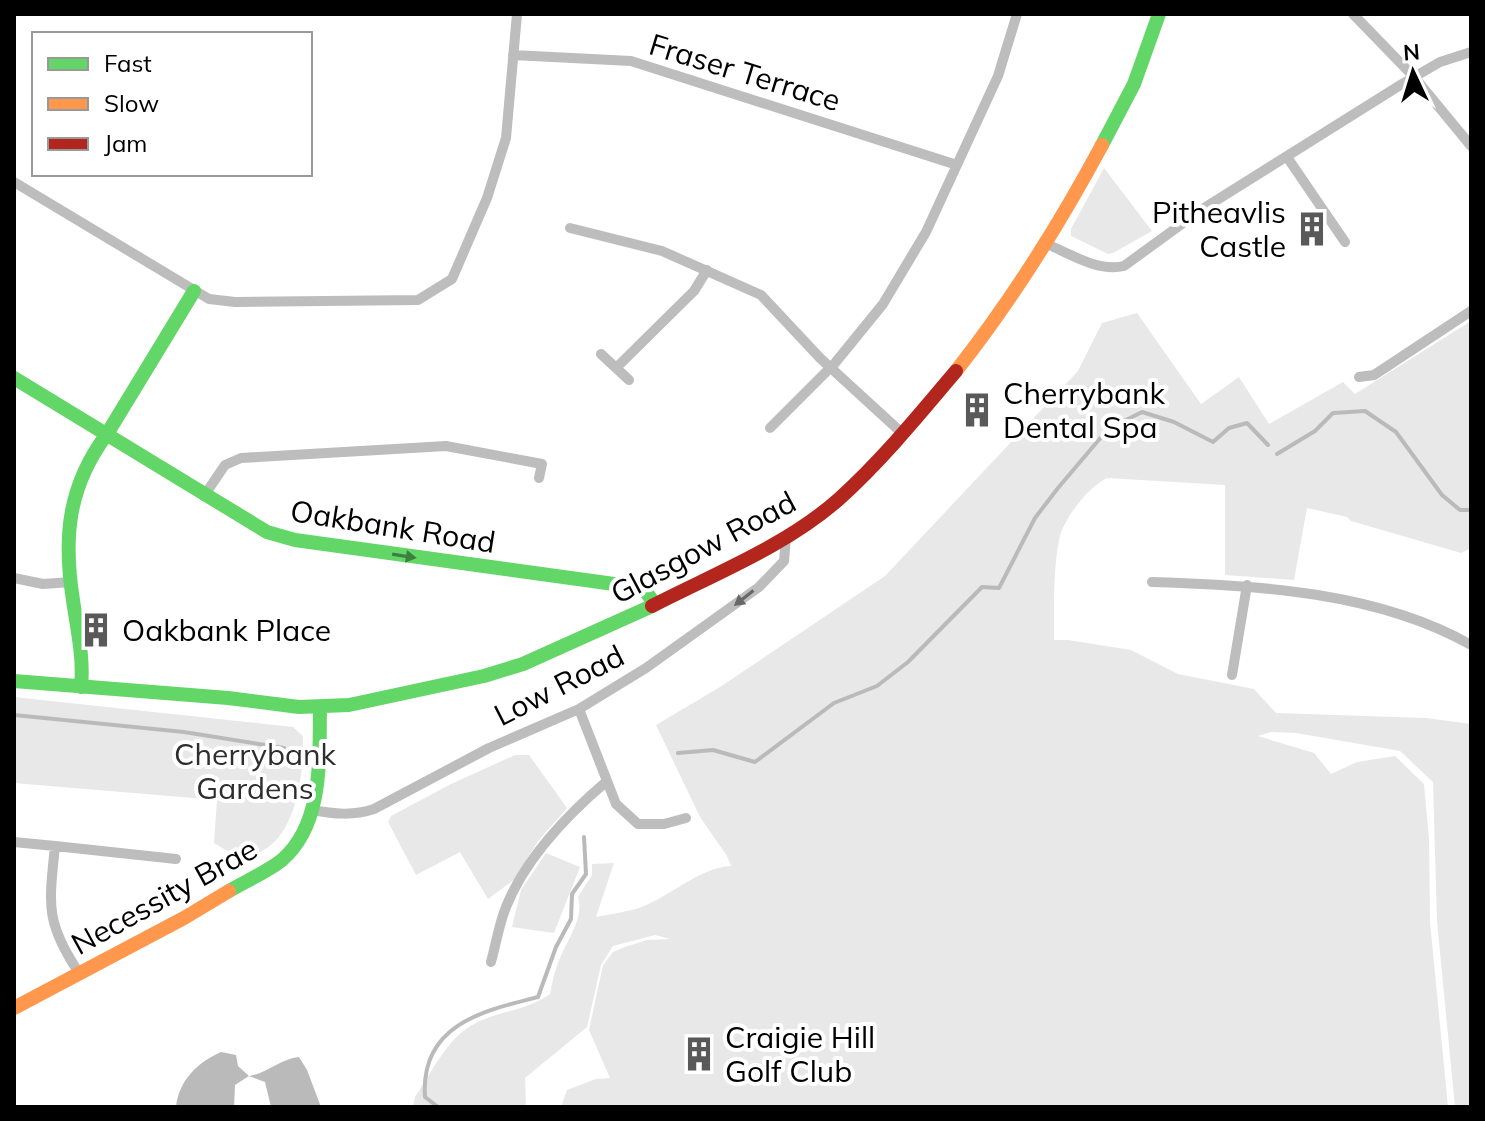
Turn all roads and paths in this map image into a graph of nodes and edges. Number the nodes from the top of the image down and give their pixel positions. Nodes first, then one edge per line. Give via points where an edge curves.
1 (517, 14) edge
2 (1017, 14) edge
3 (1159, 14) edge
4 (1353, 14) edge
5 (1471, 52) edge
6 (513, 55) junction
7 (1415, 78) junction
8 (1471, 146) edge
9 (1287, 157) junction
10 (957, 165) junction
11 (14, 182) edge
12 (570, 228) dead end
13 (1345, 242) dead end
14 (1047, 244) junction
15 (707, 270) junction
16 (194, 291) junction
17 (1471, 311) edge
18 (601, 354) dead end
19 (831, 367) junction
20 (616, 368) junction
21 (1359, 377) dead end
22 (14, 378) edge
23 (629, 380) dead end
24 (770, 428) dead end
25 (107, 434) junction
26 (903, 434) junction
27 (539, 478) dead end
28 (204, 496) junction
29 (786, 537) junction
30 (14, 578) edge
31 (71, 582) junction
32 (1152, 582) dead end
33 (1247, 585) junction
34 (655, 604) junction
35 (1471, 645) edge
36 (1232, 675) dead end
37 (14, 681) edge
38 (81, 687) junction
39 (320, 708) junction
40 (579, 709) junction
41 (607, 781) junction
42 (312, 810) junction
43 (686, 818) dead end
44 (14, 842) edge
45 (55, 846) junction
46 (176, 859) dead end
47 (491, 962) dead end
48 (79, 973) junction
49 (14, 1008) edge

1 - 6 street
2 - 10 street via 998,76
3 - 14 main road, Glasgow Road via 1134,84
4 - 7 street
5 - 7 street
6 - 10 street, Fraser Terrace via 631,61
6 - 16 street via 500,162 452,279 418,300 235,302
7 - 8 street
7 - 9 street
9 - 13 street
9 - 14 street via 1124,266 1095,264
10 - 19 street via 926,232 883,304
11 - 16 street
12 - 15 street via 662,251
14 - 26 main road, Glasgow Road via 999,315
15 - 19 street via 761,295
15 - 20 street via 694,291
16 - 25 main road
17 - 21 street via 1374,375
18 - 20 street
19 - 24 street
19 - 26 street
20 - 23 street
22 - 25 main road, Oakbank Road
25 - 28 main road, Oakbank Road
25 - 31 main road via 86,466 70,513
26 - 29 main road, Glasgow Road via 838,500
27 - 28 street via 542,464 446,446 241,458 225,465
28 -> 34 main road, Oakbank Road via 281,537 643,588
29 - 34 main road, Glasgow Road
29 -> 40 street, Low Road via 784,561 759,587
30 - 31 street
31 - 38 main road via 84,664
32 - 33 street
33 - 35 street via 1375,607
33 - 36 street
34 - 39 main road, Glasgow Road via 508,669
37 - 38 main road, Glasgow Road
38 - 39 main road, Glasgow Road
39 - 42 main road, Necessity Brae
40 - 41 street
40 - 42 street, Low Road via 489,748 374,809 359,814
41 - 43 street via 616,804 638,824
41 - 47 street via 580,804 527,869 506,907
42 - 48 main road, Necessity Brae via 283,859
44 - 45 street
45 - 46 street
45 - 48 street via 51,917
48 - 49 main road, Necessity Brae

